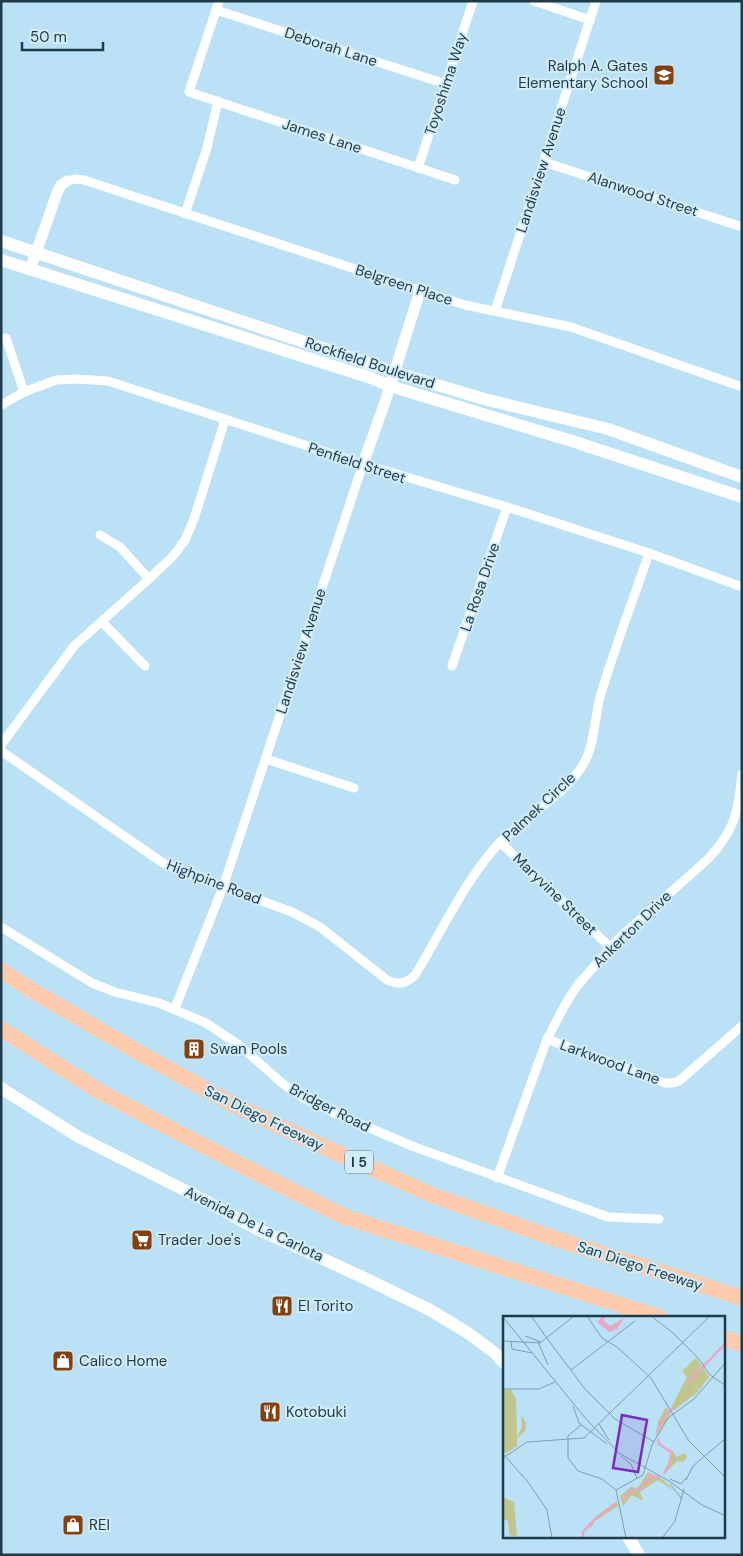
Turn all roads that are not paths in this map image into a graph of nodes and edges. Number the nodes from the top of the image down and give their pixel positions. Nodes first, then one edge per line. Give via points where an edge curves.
1 (472, 1) edge
2 (534, 1) edge
3 (596, 1) edge
4 (217, 5) edge
5 (590, 20) junction
6 (446, 84) junction
7 (218, 101) junction
8 (544, 162) junction
9 (418, 168) junction
10 (455, 180) dead end
11 (67, 181) joint
12 (184, 214) junction
13 (742, 227) edge
14 (1, 241) edge
15 (36, 253) junction
16 (1, 260) edge
17 (30, 270) junction
18 (420, 291) junction
19 (495, 311) junction
20 (6, 338) dead end
21 (394, 372) junction
22 (390, 386) junction
23 (742, 387) edge
24 (24, 392) junction
25 (1, 405) edge
26 (225, 420) junction
27 (363, 464) junction
28 (742, 477) edge
29 (742, 497) edge
30 (507, 507) junction
31 (100, 535) dead end
32 (649, 553) junction
33 (149, 579) junction
34 (742, 587) edge
35 (102, 622) junction
36 (145, 666) dead end
37 (452, 666) dead end
38 (1, 745) edge
39 (1, 751) edge
40 (266, 759) junction
41 (742, 774) edge
42 (354, 788) dead end
43 (500, 842) junction
44 (223, 887) junction
45 (1, 927) edge
46 (610, 947) junction
47 (1, 970) edge
48 (406, 983) joint
49 (175, 1008) junction
50 (742, 1026) edge
51 (1, 1029) edge
52 (547, 1039) junction
53 (1, 1088) edge
54 (497, 1178) junction
55 (659, 1218) dead end
56 (742, 1298) edge
57 (656, 1316) edge
58 (726, 1339) edge
59 (742, 1344) edge
60 (503, 1362) edge
61 (629, 1538) edge
62 (639, 1555) edge

1 - 6 street, Toyoshima Way
2 - 5 street
3 - 5 street, Landisview Avenue
4 - 6 street, Deborah Lane
4 - 7 street, James Lane via 190,92
5 - 8 street, Landisview Avenue
6 - 9 street, Toyoshima Way
7 - 9 street, James Lane
7 - 12 street via 208,148
8 - 13 street, Alanwood Street
8 - 19 street, Landisview Avenue
9 - 10 street, James Lane
11 - 12 street, Belgreen Place via 84,180
11 - 15 street via 57,193
12 - 18 street, Belgreen Place
14 - 15 main road, Rockfield Boulevard
15 - 17 street
15 - 21 main road, Rockfield Boulevard
16 - 17 main road, Rockfield Boulevard
17 - 22 main road, Rockfield Boulevard
18 - 19 street, Belgreen Place
18 - 21 street, Landisview Avenue
19 - 23 street, Belgreen Place via 571,327
20 - 24 street
21 - 22 street, Landisview Avenue
21 - 28 main road, Rockfield Boulevard via 484,399 608,429
22 - 27 street, Landisview Avenue
22 - 29 main road, Rockfield Boulevard
24 - 25 street, Penfield Street
24 - 26 street, Penfield Street via 56,380 108,381
26 - 27 street, Penfield Street
26 - 33 street via 190,530 174,555
27 - 30 street, Penfield Street
27 - 40 street, Landisview Avenue
30 - 32 street, Penfield Street
30 - 37 street, La Rosa Drive
31 - 33 street via 120,547
32 - 34 street, Penfield Street
32 - 43 street, Palmek Circle via 600,698 587,757 558,792
33 - 35 street
35 - 36 street
35 - 38 street via 67,654
39 - 44 street, Highpine Road via 163,863
40 - 42 street
40 - 44 street, Landisview Avenue
41 - 46 street, Ankerton Drive via 736,815 720,846
43 - 46 street, Maryvine Street
43 - 48 street, Palmek Circle via 465,887 418,970
44 - 48 street, Highpine Road via 292,912 320,927 387,980
44 - 49 street, Landisview Avenue
45 - 49 street, Bridger Road via 92,983
46 - 52 street, Ankerton Drive via 577,986
47 - 56 highway, San Diego Freeway / I 5 via 226,1101 313,1142 432,1194 547,1236
49 - 54 street, Bridger Road via 240,1045 303,1098 412,1146
50 - 52 street, Larkwood Lane via 684,1077 672,1083
51 - 57 highway via 102,1093 345,1217
52 - 54 street, Ankerton Drive
53 - 60 main road, Avenida De La Carlota via 77,1136 253,1227 430,1310 468,1333
54 - 55 street, Bridger Road via 608,1216
58 - 59 highway
61 - 62 main road

